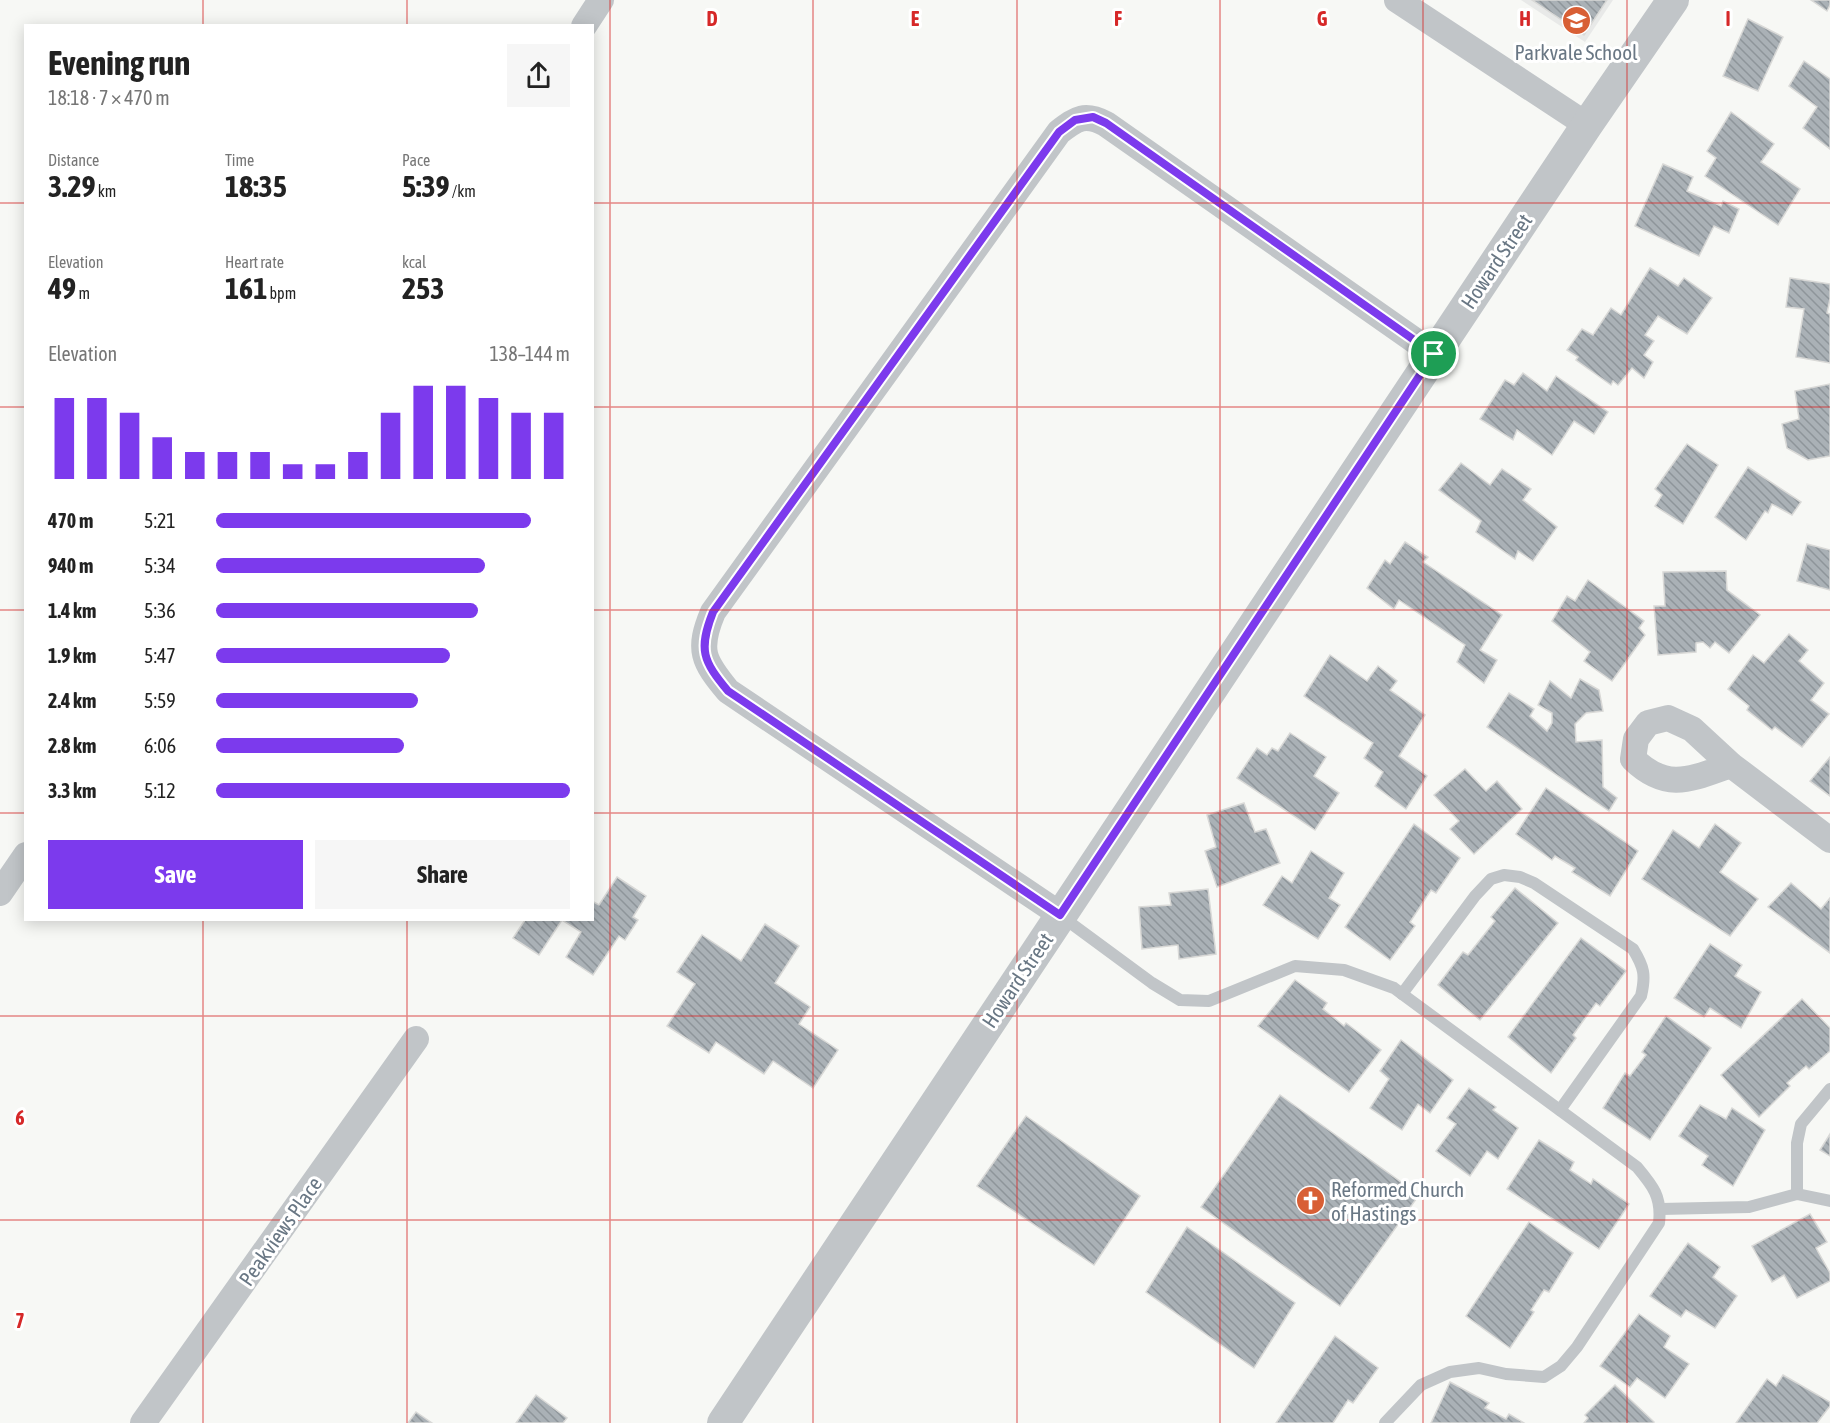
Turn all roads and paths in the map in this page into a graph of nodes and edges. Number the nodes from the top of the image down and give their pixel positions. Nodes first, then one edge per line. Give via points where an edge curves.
1 (602, 0) edge
2 (1397, 0) edge
3 (1673, 0) edge
4 (585, 24) edge
5 (1587, 125) junction
6 (1434, 354) junction
7 (1731, 765) dead end
8 (1830, 840) edge
9 (24, 858) edge
10 (0, 893) edge
11 (1060, 915) junction
12 (1402, 994) junction
13 (416, 1039) dead end
14 (1830, 1089) edge
15 (1560, 1110) junction
16 (1797, 1194) junction
17 (1830, 1201) edge
18 (1661, 1209) junction
19 (143, 1423) edge
20 (723, 1423) edge
21 (1385, 1423) edge

1 - 4 street
2 - 5 street
3 - 5 street, Howard Street
5 - 6 street, Howard Street
6 - 11 street, Howard Street
6 - 11 street via 1106,123 1093,117 1075,120 1059,132 713,612 703,648 709,669 728,691
7 - 8 street
9 - 10 street
11 - 12 lane via 1180,1000 1209,1001 1295,966 1344,970
11 - 20 street, Howard Street
12 - 15 lane
12 - 15 lane via 1475,896 1491,879 1504,875 1520,876 1534,883 1633,949 1645,978 1641,996
13 - 19 street, Peakviews Place
14 - 16 lane via 1801,1124
15 - 18 lane via 1637,1167 1654,1188
16 - 17 lane
16 - 18 lane via 1749,1207
18 - 21 lane via 1659,1224 1561,1366 1544,1377 1479,1368 1450,1372 1422,1385

